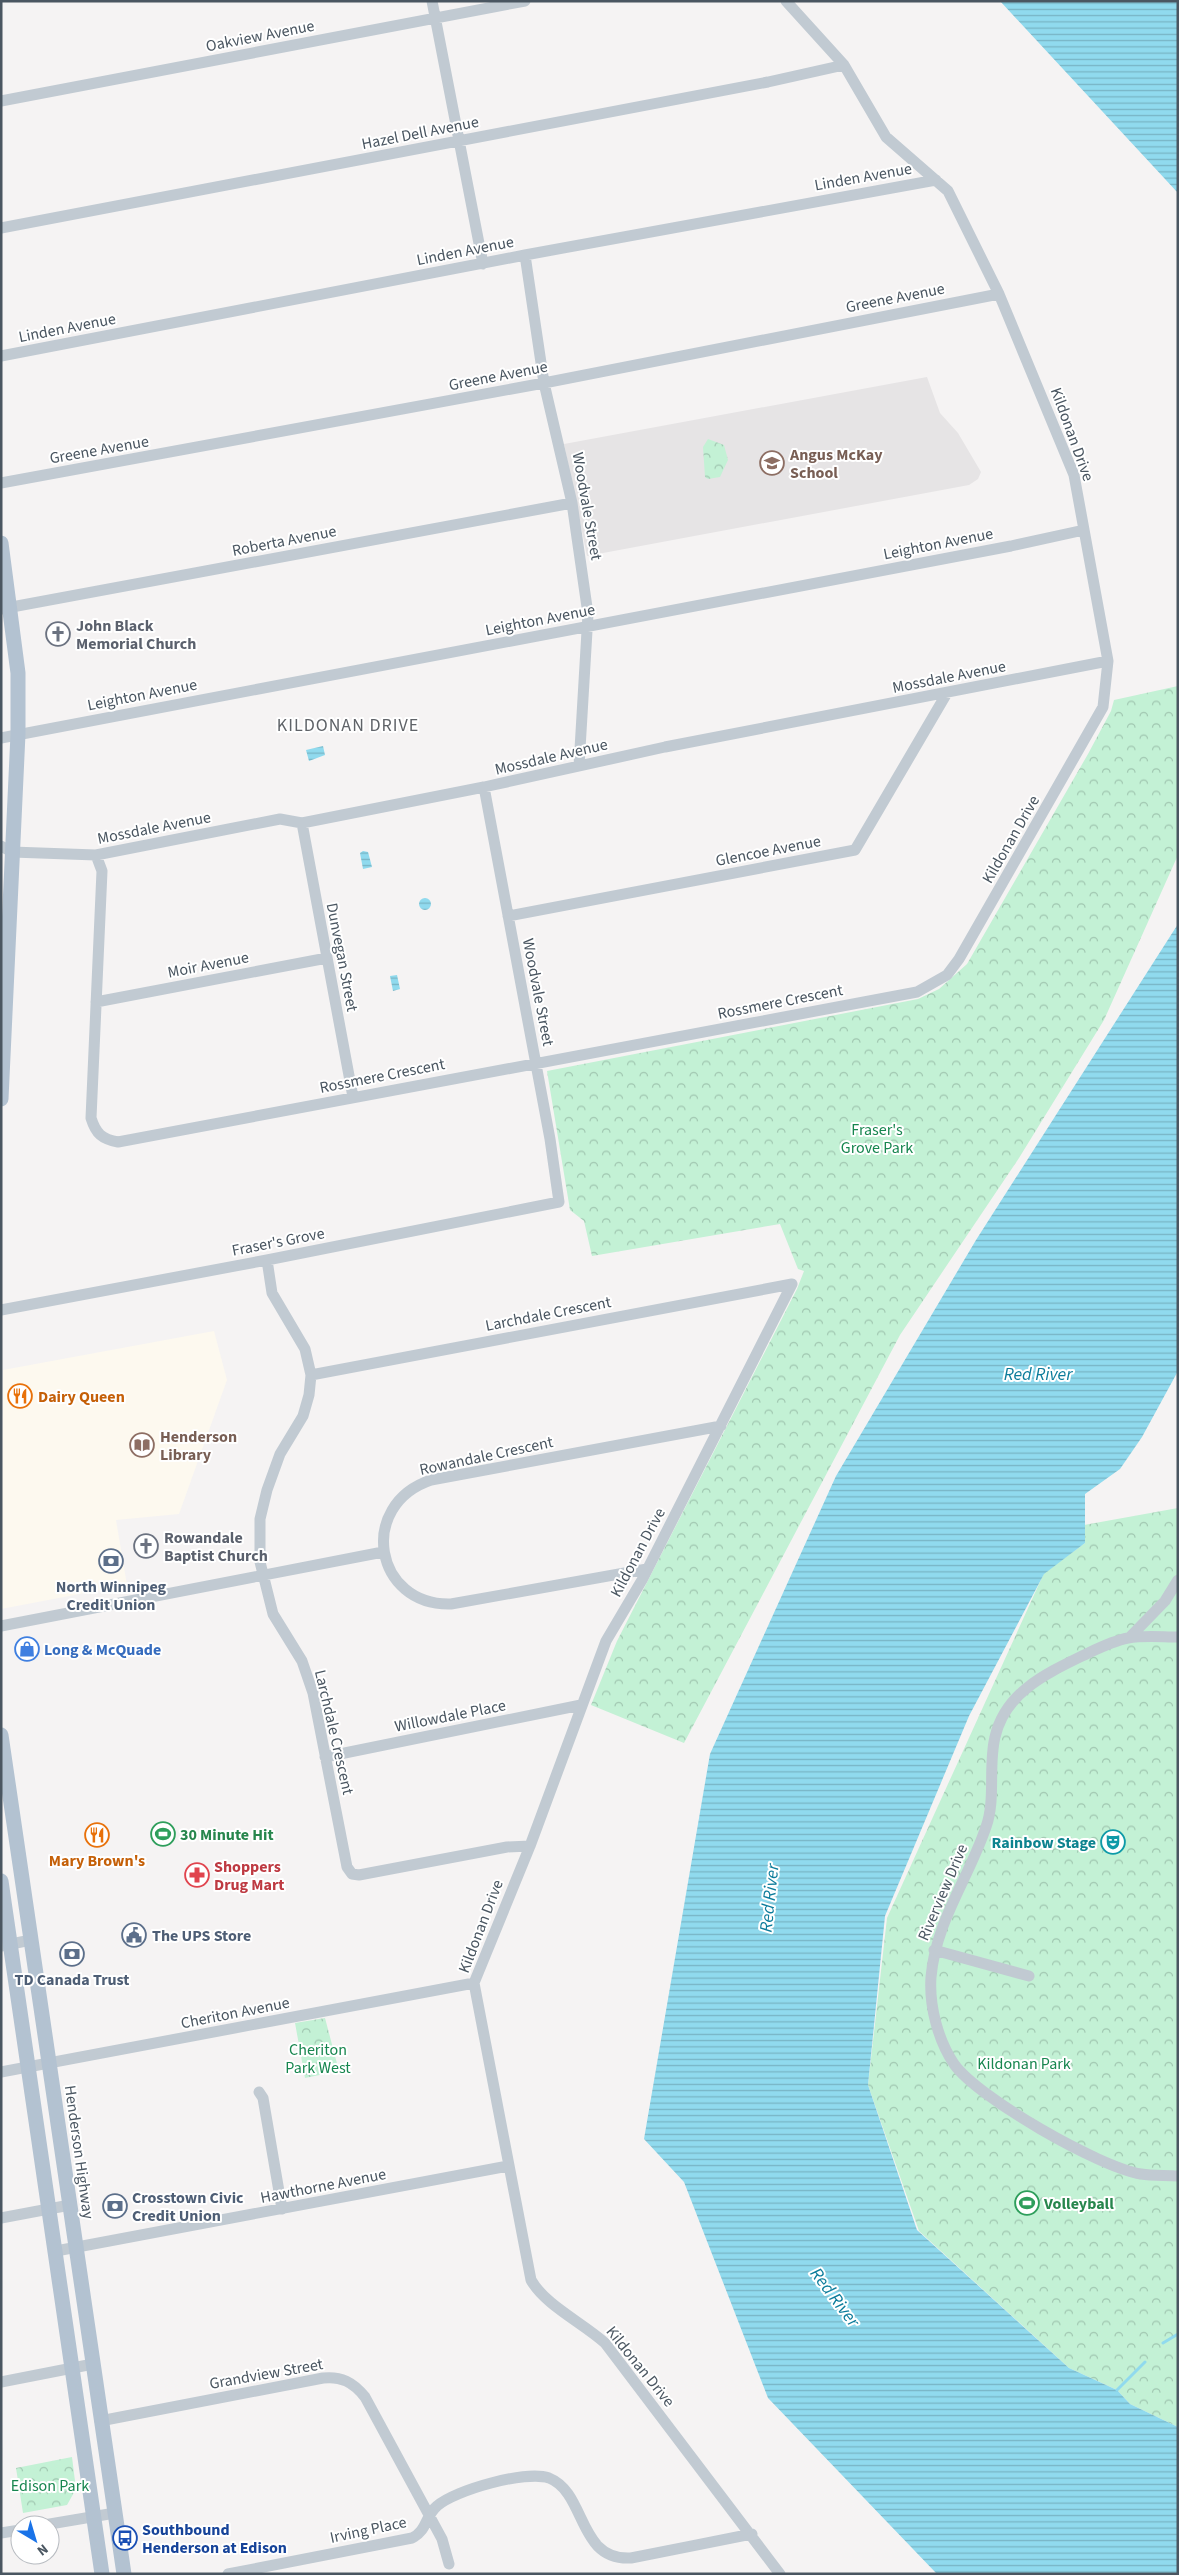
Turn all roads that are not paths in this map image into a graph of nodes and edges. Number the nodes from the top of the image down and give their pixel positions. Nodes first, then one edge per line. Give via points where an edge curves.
1 (432, 1) edge
2 (525, 1) edge
3 (786, 1) edge
4 (435, 18) junction
5 (844, 65) junction
6 (1, 101) edge
7 (458, 141) junction
8 (936, 180) junction
9 (1, 228) edge
10 (525, 255) junction
11 (483, 264) junction
12 (999, 294) junction
13 (1, 356) edge
14 (544, 383) junction
15 (1, 483) edge
16 (572, 503) junction
17 (1084, 530) junction
18 (1, 543) edge
19 (5, 608) edge
20 (588, 627) junction
21 (1108, 661) junction
22 (947, 693) junction
23 (18, 734) junction
24 (1, 738) edge
25 (579, 766) junction
26 (484, 788) junction
27 (302, 823) junction
28 (7, 849) edge
29 (96, 855) junction
30 (508, 916) junction
31 (327, 958) junction
32 (4, 959) edge
33 (947, 975) joint
34 (96, 1002) junction
35 (536, 1064) junction
36 (2, 1084) edge
37 (353, 1097) junction
38 (1, 1099) edge
39 (559, 1202) joint
40 (266, 1260) junction
41 (792, 1284) joint
42 (1, 1310) edge
43 (311, 1375) junction
44 (721, 1426) junction
45 (383, 1552) junction
46 (647, 1569) junction
47 (263, 1577) junction
48 (1176, 1589) edge
49 (1, 1626) edge
50 (1178, 1636) edge
51 (1129, 1638) junction
52 (582, 1705) junction
53 (1, 1735) edge
54 (2, 1753) edge
55 (326, 1757) junction
56 (530, 1846) junction
57 (1, 1881) edge
58 (31, 1940) junction
59 (6, 1945) edge
60 (934, 1950) junction
61 (1028, 1976) dead end
62 (474, 1983) junction
63 (49, 2062) junction
64 (28, 2067) junction
65 (1, 2072) edge
66 (260, 2092) dead end
67 (508, 2166) junction
68 (1178, 2176) edge
69 (70, 2205) junction
70 (50, 2209) junction
71 (282, 2209) junction
72 (1, 2218) edge
73 (76, 2249) junction
74 (56, 2251) junction
75 (93, 2364) junction
76 (72, 2368) junction
77 (1, 2382) edge
78 (100, 2421) junction
79 (115, 2513) junction
80 (92, 2516) junction
81 (428, 2516) junction
82 (60, 2522) edge
83 (752, 2534) junction
84 (450, 2564) dead end
85 (102, 2574) edge
86 (124, 2574) edge
87 (228, 2574) edge
88 (780, 2574) edge

1 - 4 street
2 - 4 street, Oakview Avenue
3 - 5 street, Kildonan Drive
4 - 6 street, Oakview Avenue
4 - 7 street
5 - 7 street, Hazel Dell Avenue
5 - 8 street, Kildonan Drive via 886,137
7 - 9 street, Hazel Dell Avenue
7 - 11 street
8 - 10 street, Linden Avenue
8 - 12 street, Kildonan Drive via 948,191
10 - 11 street, Linden Avenue
10 - 14 street, Woodvale Street
11 - 13 street, Linden Avenue
12 - 14 street, Greene Avenue
12 - 17 street, Kildonan Drive via 1074,475
14 - 15 street, Greene Avenue
14 - 16 street, Woodvale Street
16 - 19 street, Roberta Avenue
16 - 20 street, Woodvale Street
17 - 20 street, Leighton Avenue
17 - 21 street, Kildonan Drive
18 - 19 main road
19 - 23 main road via 18,673
20 - 23 street, Leighton Avenue
20 - 25 street, Woodvale Street
21 - 22 street, Mossdale Avenue
21 - 33 street, Kildonan Drive via 1104,707 959,960
22 - 25 street, Mossdale Avenue
22 - 30 street, Glencoe Avenue via 855,850
23 - 24 street, Leighton Avenue
23 - 28 main road
25 - 26 street, Mossdale Avenue
26 - 27 street, Mossdale Avenue
26 - 30 street, Woodvale Street
27 - 29 street, Mossdale Avenue via 280,819
27 - 31 street, Dunvegan Street
28 - 29 street, Mossdale Avenue
28 - 32 main road
29 - 34 street, Rossmere Crescent via 102,871
30 - 35 street, Woodvale Street
31 - 34 street, Moir Avenue
31 - 37 street, Dunvegan Street
32 - 36 main road
33 - 35 street, Rossmere Crescent via 917,992
34 - 37 street, Rossmere Crescent via 91,1118 94,1130 104,1140 118,1142
35 - 37 street, Rossmere Crescent
35 - 39 street, Woodvale Street
36 - 38 main road
39 - 40 street, Fraser's Grove
40 - 42 street, Fraser's Grove
40 - 43 street, Larchdale Crescent via 272,1293 305,1349
41 - 43 street, Larchdale Crescent
41 - 44 street, Kildonan Drive
43 - 47 street, Larchdale Crescent via 303,1416 280,1454 260,1519
44 - 45 street, Rowandale Crescent via 422,1483 405,1492 391,1509 384,1528
44 - 46 street, Kildonan Drive
45 - 46 street, Rowandale Crescent via 392,1574 402,1587 422,1601 440,1604
45 - 47 street
46 - 52 street, Kildonan Drive via 606,1641
47 - 49 street
47 - 55 street, Larchdale Crescent via 273,1614 302,1661 308,1677
48 - 51 street
50 - 51 street
51 - 60 street, Riverview Drive via 1036,1680 1023,1690 1005,1713 993,1747 986,1827
52 - 55 street, Willowdale Place
52 - 56 street, Kildonan Drive
53 - 54 main road, Henderson Highway
54 - 58 main road, Henderson Highway
55 - 56 street, Larchdale Crescent via 347,1867 352,1874 507,1847
56 - 62 street, Kildonan Drive
57 - 59 main road
58 - 59 street
58 - 63 main road, Henderson Highway
59 - 64 main road
60 - 61 street
60 - 68 street, Riverview Drive via 932,2008 954,2064 975,2085 1003,2106 1099,2160 1140,2174
62 - 63 street, Cheriton Avenue
62 - 67 street, Kildonan Drive
63 - 64 street, Cheriton Avenue
63 - 69 main road, Henderson Highway
64 - 65 street, Cheriton Avenue
64 - 70 main road
66 - 71 street
67 - 71 street, Hawthorne Avenue
67 - 83 street, Kildonan Drive via 527,2268 534,2286 605,2343
69 - 70 street
69 - 73 main road, Henderson Highway
70 - 72 street
70 - 74 main road
71 - 73 street, Hawthorne Avenue
73 - 74 street, Hawthorne Avenue
73 - 75 main road, Henderson Highway
74 - 76 main road
75 - 76 street
75 - 78 main road, Henderson Highway
76 - 77 street
76 - 80 main road
78 - 79 main road, Henderson Highway
78 - 81 street, Grandview Street via 323,2378 342,2379 354,2385 364,2397
79 - 80 street
79 - 86 main road, Henderson Highway
80 - 82 street
80 - 85 main road
81 - 83 street, Irving Place via 442,2502 468,2489 536,2476 559,2484 598,2547 617,2558
81 - 84 street, Grandview Street via 444,2543
81 - 87 street, Irving Place via 422,2532 412,2538
83 - 88 street, Kildonan Drive

